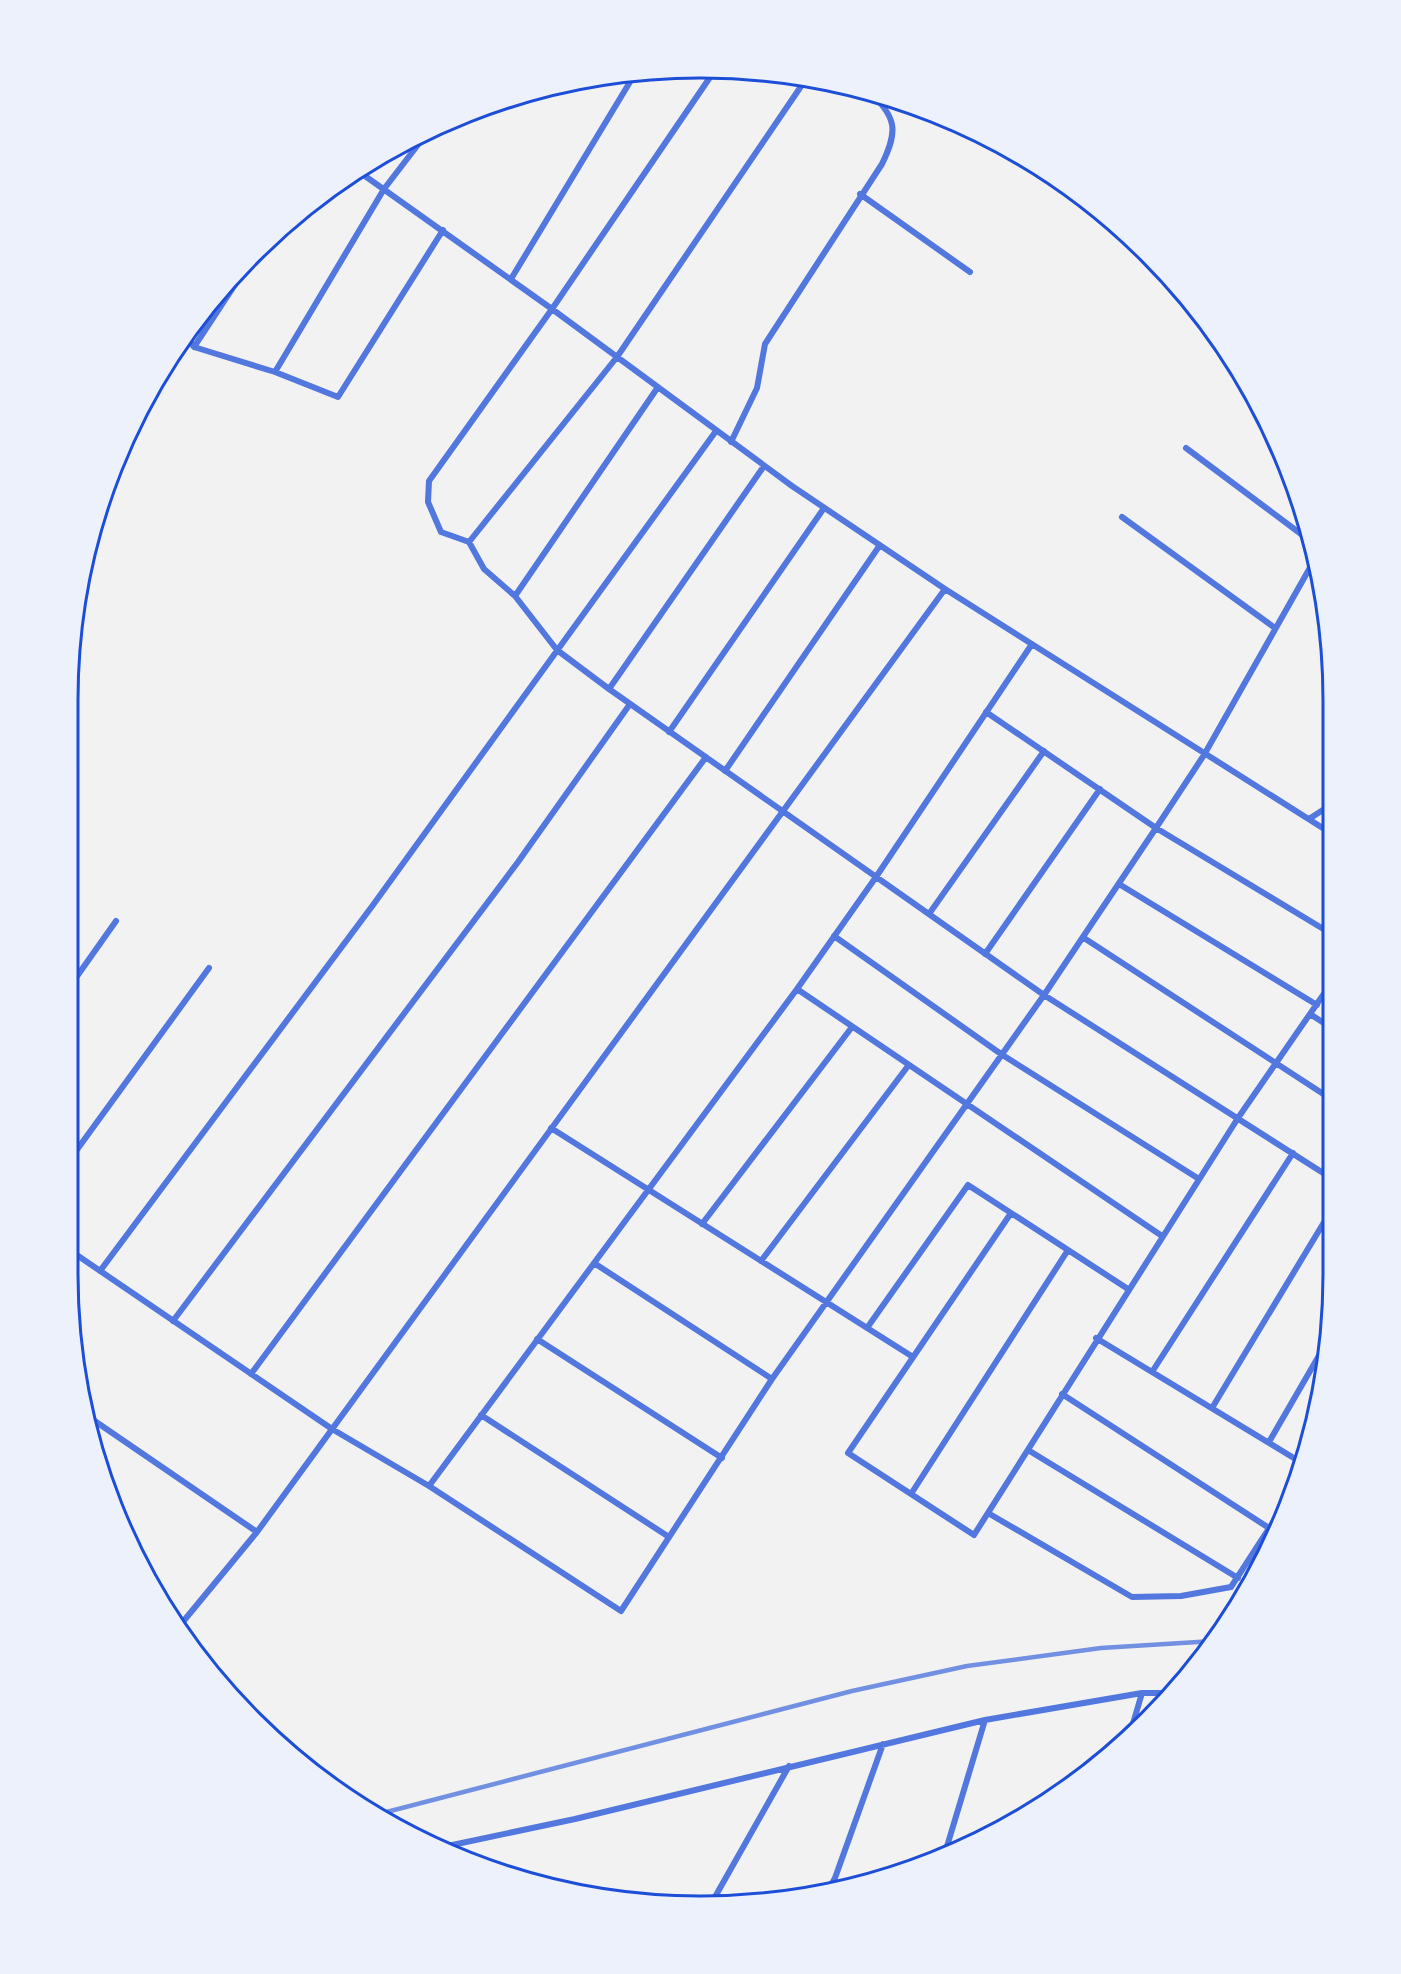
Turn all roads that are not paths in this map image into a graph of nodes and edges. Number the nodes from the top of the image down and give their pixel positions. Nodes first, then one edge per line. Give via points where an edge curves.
1 (709, 78) edge
2 (630, 82) edge
3 (801, 86) edge
4 (883, 106) edge
5 (417, 146) edge
6 (366, 176) edge
7 (384, 189) junction
8 (860, 194) junction
9 (443, 230) junction
10 (970, 272) dead end
11 (511, 279) junction
12 (230, 293) edge
13 (552, 309) junction
14 (191, 344) edge
15 (194, 348) junction
16 (617, 357) junction
17 (275, 372) junction
18 (658, 387) junction
19 (716, 431) junction
20 (731, 442) junction
21 (1186, 448) dead end
22 (764, 466) junction
23 (824, 508) junction
24 (1122, 517) dead end
25 (1300, 534) edge
26 (469, 542) junction
27 (880, 545) junction
28 (1309, 569) edge
29 (945, 589) junction
30 (515, 596) junction
31 (1275, 627) junction
32 (1032, 644) junction
33 (557, 650) junction
34 (609, 689) junction
35 (630, 705) junction
36 (986, 712) junction
37 (669, 732) junction
38 (1044, 751) junction
39 (1204, 755) junction
40 (706, 758) junction
41 (725, 771) junction
42 (1100, 789) junction
43 (1323, 810) edge
44 (782, 811) junction
45 (1309, 819) junction
46 (1156, 828) junction
47 (1323, 828) edge
48 (876, 877) junction
49 (1119, 884) junction
50 (929, 914) junction
51 (116, 921) dead end
52 (1323, 929) edge
53 (834, 936) junction
54 (1084, 938) junction
55 (985, 954) junction
56 (209, 968) dead end
57 (78, 975) edge
58 (797, 989) junction
59 (1044, 995) junction
60 (1323, 996) edge
61 (1317, 1005) junction
62 (1310, 1014) junction
63 (1323, 1022) edge
64 (852, 1027) junction
65 (1002, 1054) junction
66 (1275, 1065) junction
67 (908, 1066) junction
68 (1323, 1094) edge
69 (964, 1105) junction
70 (1238, 1118) junction
71 (551, 1128) junction
72 (78, 1148) edge
73 (1293, 1153) junction
74 (1323, 1173) edge
75 (1199, 1179) junction
76 (648, 1190) junction
77 (1011, 1213) junction
78 (702, 1224) junction
79 (1323, 1224) edge
80 (1162, 1236) junction
81 (1068, 1250) junction
82 (78, 1256) edge
83 (761, 1261) junction
84 (594, 1263) junction
85 (100, 1271) junction
86 (1128, 1289) junction
87 (825, 1302) junction
88 (173, 1321) junction
89 (867, 1328) junction
90 (1096, 1338) junction
91 (537, 1339) junction
92 (913, 1357) junction
93 (1317, 1358) edge
94 (1152, 1372) junction
95 (251, 1374) junction
96 (772, 1379) junction
97 (1062, 1394) junction
98 (1212, 1408) junction
99 (481, 1415) junction
100 (96, 1422) edge
101 (332, 1429) junction
102 (1269, 1442) junction
103 (1028, 1450) junction
104 (722, 1458) junction
105 (1295, 1458) edge
106 (429, 1486) junction
107 (911, 1494) junction
108 (988, 1514) junction
109 (1269, 1528) edge
110 (1268, 1530) edge
111 (257, 1532) junction
112 (669, 1537) junction
113 (1238, 1578) junction
114 (184, 1621) edge
115 (1142, 1693) junction
116 (1161, 1693) edge
117 (985, 1720) junction
118 (1134, 1721) edge
119 (883, 1744) junction
120 (789, 1766) junction
121 (453, 1845) edge
122 (947, 1845) edge
123 (833, 1882) edge
124 (716, 1896) edge

1 - 13 street
2 - 11 street
3 - 16 street
4 - 8 street via 889,111 894,140
5 - 7 street
6 - 7 street
7 - 9 street
7 - 17 street
8 - 10 street
8 - 20 street via 765,344 757,388
9 - 11 street
9 - 17 street via 338,397
11 - 13 street
12 - 15 street
13 - 16 street
13 - 26 street via 429,480 428,502 441,532
14 - 15 street
15 - 17 street
16 - 18 street
16 - 26 street
18 - 19 street
18 - 30 street
19 - 20 street
19 - 33 street
20 - 22 street
21 - 25 street
22 - 23 street
22 - 34 street
23 - 27 street
23 - 37 street
24 - 31 street
26 - 30 street via 483,569
27 - 29 street
27 - 41 street
28 - 31 street
29 - 32 street
29 - 44 street
30 - 33 street
31 - 39 street
32 - 36 street
32 - 39 street
33 - 34 street
33 - 85 street
34 - 35 street
35 - 37 street
35 - 88 street via 518,862
36 - 38 street
36 - 48 street
37 - 40 street
38 - 42 street
38 - 50 street
39 - 45 street
39 - 46 street
40 - 41 street
40 - 95 street
41 - 44 street
42 - 46 street
42 - 55 street
43 - 45 street
44 - 48 street
44 - 71 street
45 - 47 street
46 - 49 street
46 - 52 street
48 - 50 street
48 - 53 street
49 - 54 street
49 - 61 street
50 - 55 street
51 - 57 street
53 - 58 street
53 - 65 street
54 - 59 street
54 - 66 street
55 - 59 street
56 - 72 street
58 - 64 street
58 - 76 street
59 - 65 street
59 - 70 street
60 - 61 street
61 - 62 street
62 - 63 street
62 - 66 street
64 - 67 street
64 - 78 street
65 - 69 street
65 - 75 street
66 - 68 street
66 - 70 street
67 - 69 street
67 - 83 street
69 - 80 street
69 - 87 street
70 - 73 street
70 - 75 street
71 - 76 street
71 - 101 street
73 - 74 street
73 - 94 street
75 - 80 street
76 - 78 street
76 - 84 street
77 - 81 street
77 - 89 street via 968,1185
77 - 92 street
78 - 83 street
79 - 98 street
80 - 86 street
81 - 86 street
81 - 107 street
82 - 85 street
83 - 87 street
84 - 91 street
84 - 96 street
85 - 88 street
86 - 90 street
87 - 89 street
87 - 96 street
88 - 95 street
89 - 92 street
90 - 94 street
90 - 97 street
91 - 99 street
91 - 104 street
92 - 107 street via 849,1453
93 - 102 street
94 - 98 street
95 - 101 street
96 - 104 street
97 - 103 street
97 - 109 street
98 - 102 street
99 - 106 street
99 - 112 street
100 - 111 street
101 - 106 street
101 - 111 street
102 - 105 street
103 - 108 street
103 - 113 street
104 - 112 street
106 - 112 street via 621,1611
107 - 108 street via 974,1535
108 - 113 street via 1132,1598 1180,1596 1232,1587
110 - 113 street
111 - 114 street
115 - 116 street
115 - 117 street
115 - 118 street
117 - 119 street
117 - 122 street
119 - 120 street
119 - 123 street
120 - 121 street
120 - 124 street

